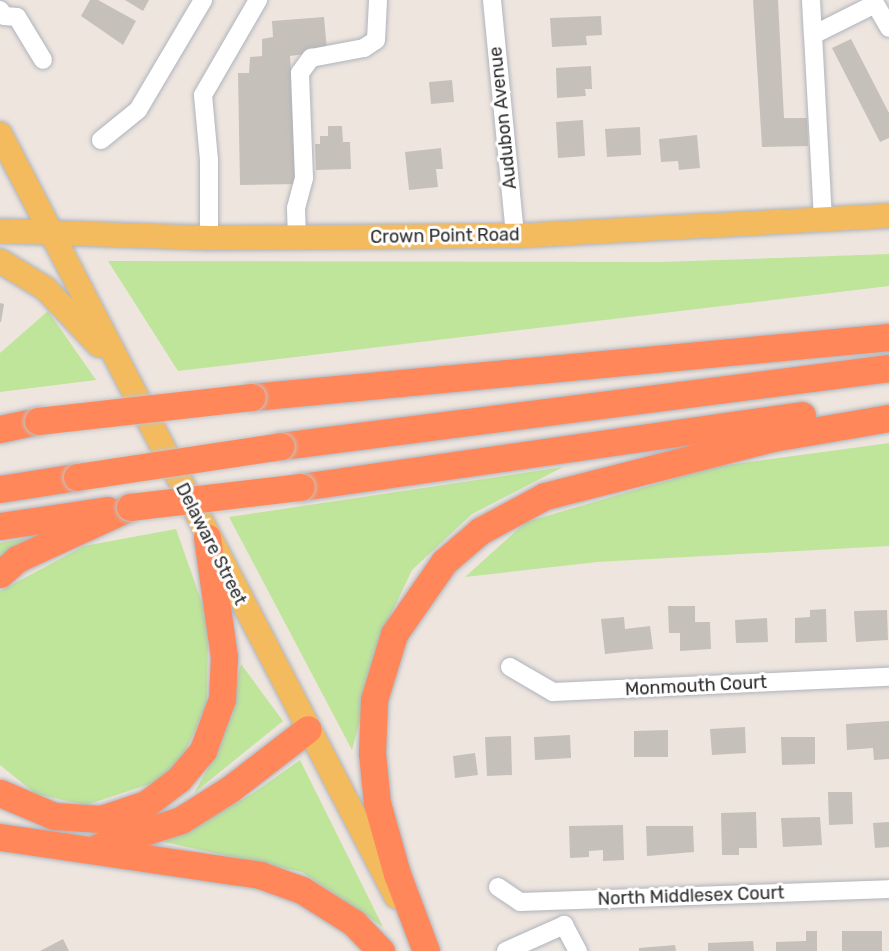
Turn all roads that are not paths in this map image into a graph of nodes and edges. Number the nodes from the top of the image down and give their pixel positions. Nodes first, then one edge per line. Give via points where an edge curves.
1 (202, 0) edge
2 (258, 0) edge
3 (378, 0) edge
4 (492, 0) edge
5 (811, 0) edge
6 (874, 2) edge
7 (0, 10) edge
8 (889, 28) edge
9 (813, 35) junction
10 (43, 60) dead end
11 (0, 134) edge
12 (101, 140) dead end
13 (889, 216) edge
14 (823, 219) junction
15 (0, 231) edge
16 (52, 232) junction
17 (515, 236) junction
18 (209, 238) junction
19 (297, 238) junction
20 (0, 261) edge
21 (889, 337) edge
22 (889, 368) edge
23 (120, 369) junction
24 (889, 404) edge
25 (889, 418) edge
26 (0, 429) edge
27 (0, 489) edge
28 (130, 507) junction
29 (0, 526) edge
30 (207, 537) junction
31 (0, 574) edge
32 (510, 667) dead end
33 (889, 677) edge
34 (308, 729) junction
35 (0, 793) edge
36 (0, 837) edge
37 (86, 850) junction
38 (498, 887) dead end
39 (889, 889) edge
40 (381, 951) edge
41 (425, 951) edge
42 (506, 951) edge
43 (578, 951) edge

1 - 12 street via 138,110
2 - 18 street via 203,95 209,160
3 - 19 street via 376,40 364,48 311,58 300,72 304,178 296,208
4 - 17 street, Audubon Avenue
5 - 9 street
6 - 8 street
6 - 9 street
7 - 10 street via 4,16 17,17
9 - 14 street
11 - 16 main road, Delaware Street
13 - 14 main road, Crown Point Road
14 - 17 main road, Crown Point Road
15 - 16 main road, Crown Point Road
16 - 18 main road, Crown Point Road
16 - 23 main road, Delaware Street
17 - 19 main road, Crown Point Road
18 - 19 main road, Crown Point Road
20 - 23 main road via 46,289
21 - 26 highway, bridge via 252,397
22 - 27 highway, bridge via 281,446
23 - 30 main road, Delaware Street
24 - 28 highway, bridge via 301,488
25 - 41 highway via 773,438 545,496 480,531 444,562 394,634 374,700 372,753 377,803
28 - 29 highway
28 - 31 highway via 17,559
30 - 34 main road, Delaware Street
30 - 35 highway via 224,657 222,699 202,750 179,779 146,804 125,814 77,821 54,816
32 - 33 street, Monmouth Court via 553,692
34 - 37 highway via 230,789 181,820
34 - 41 main road, Delaware Street
36 - 37 highway
37 - 40 highway via 260,875 302,890 345,917
38 - 39 street, North Middlesex Court via 520,902
42 - 43 street via 564,925

